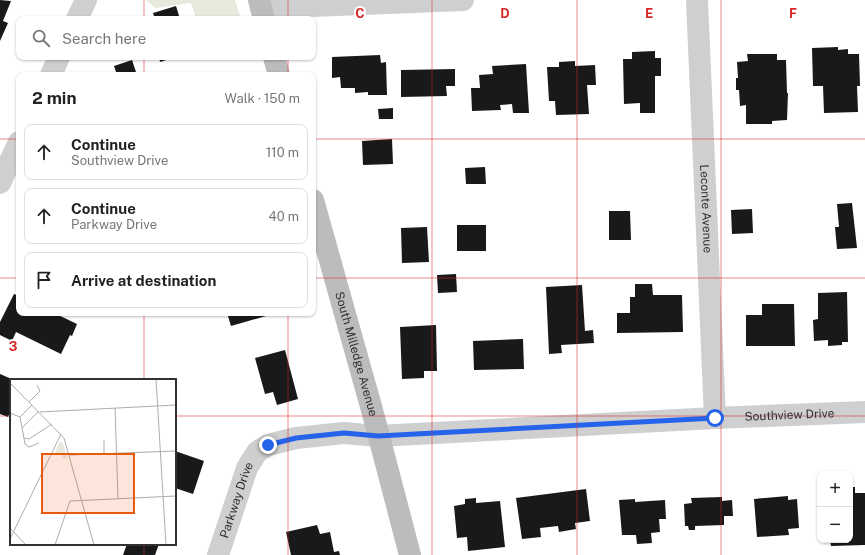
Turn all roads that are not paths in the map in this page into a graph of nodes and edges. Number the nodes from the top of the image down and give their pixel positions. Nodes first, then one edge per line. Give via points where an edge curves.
1 (86, 0) edge
2 (463, 0) edge
3 (697, 0) edge
4 (261, 9) edge
5 (78, 16) edge
6 (58, 60) edge
7 (275, 60) edge
8 (52, 72) edge
9 (278, 72) edge
10 (16, 148) edge
11 (0, 183) edge
12 (316, 211) edge
13 (865, 412) edge
14 (715, 418) junction
15 (378, 436) junction
16 (218, 555) edge
17 (410, 555) edge

1 - 5 street
2 - 4 street
3 - 14 street, Leconte Avenue
6 - 8 street
7 - 9 main road
10 - 11 street
12 - 15 main road, South Milledge Avenue
13 - 14 street, Southview Drive
14 - 15 street, Southview Drive
15 - 16 street, Parkway Drive via 344,433 296,438 268,445 257,452 247,468
15 - 17 main road, South Milledge Avenue

